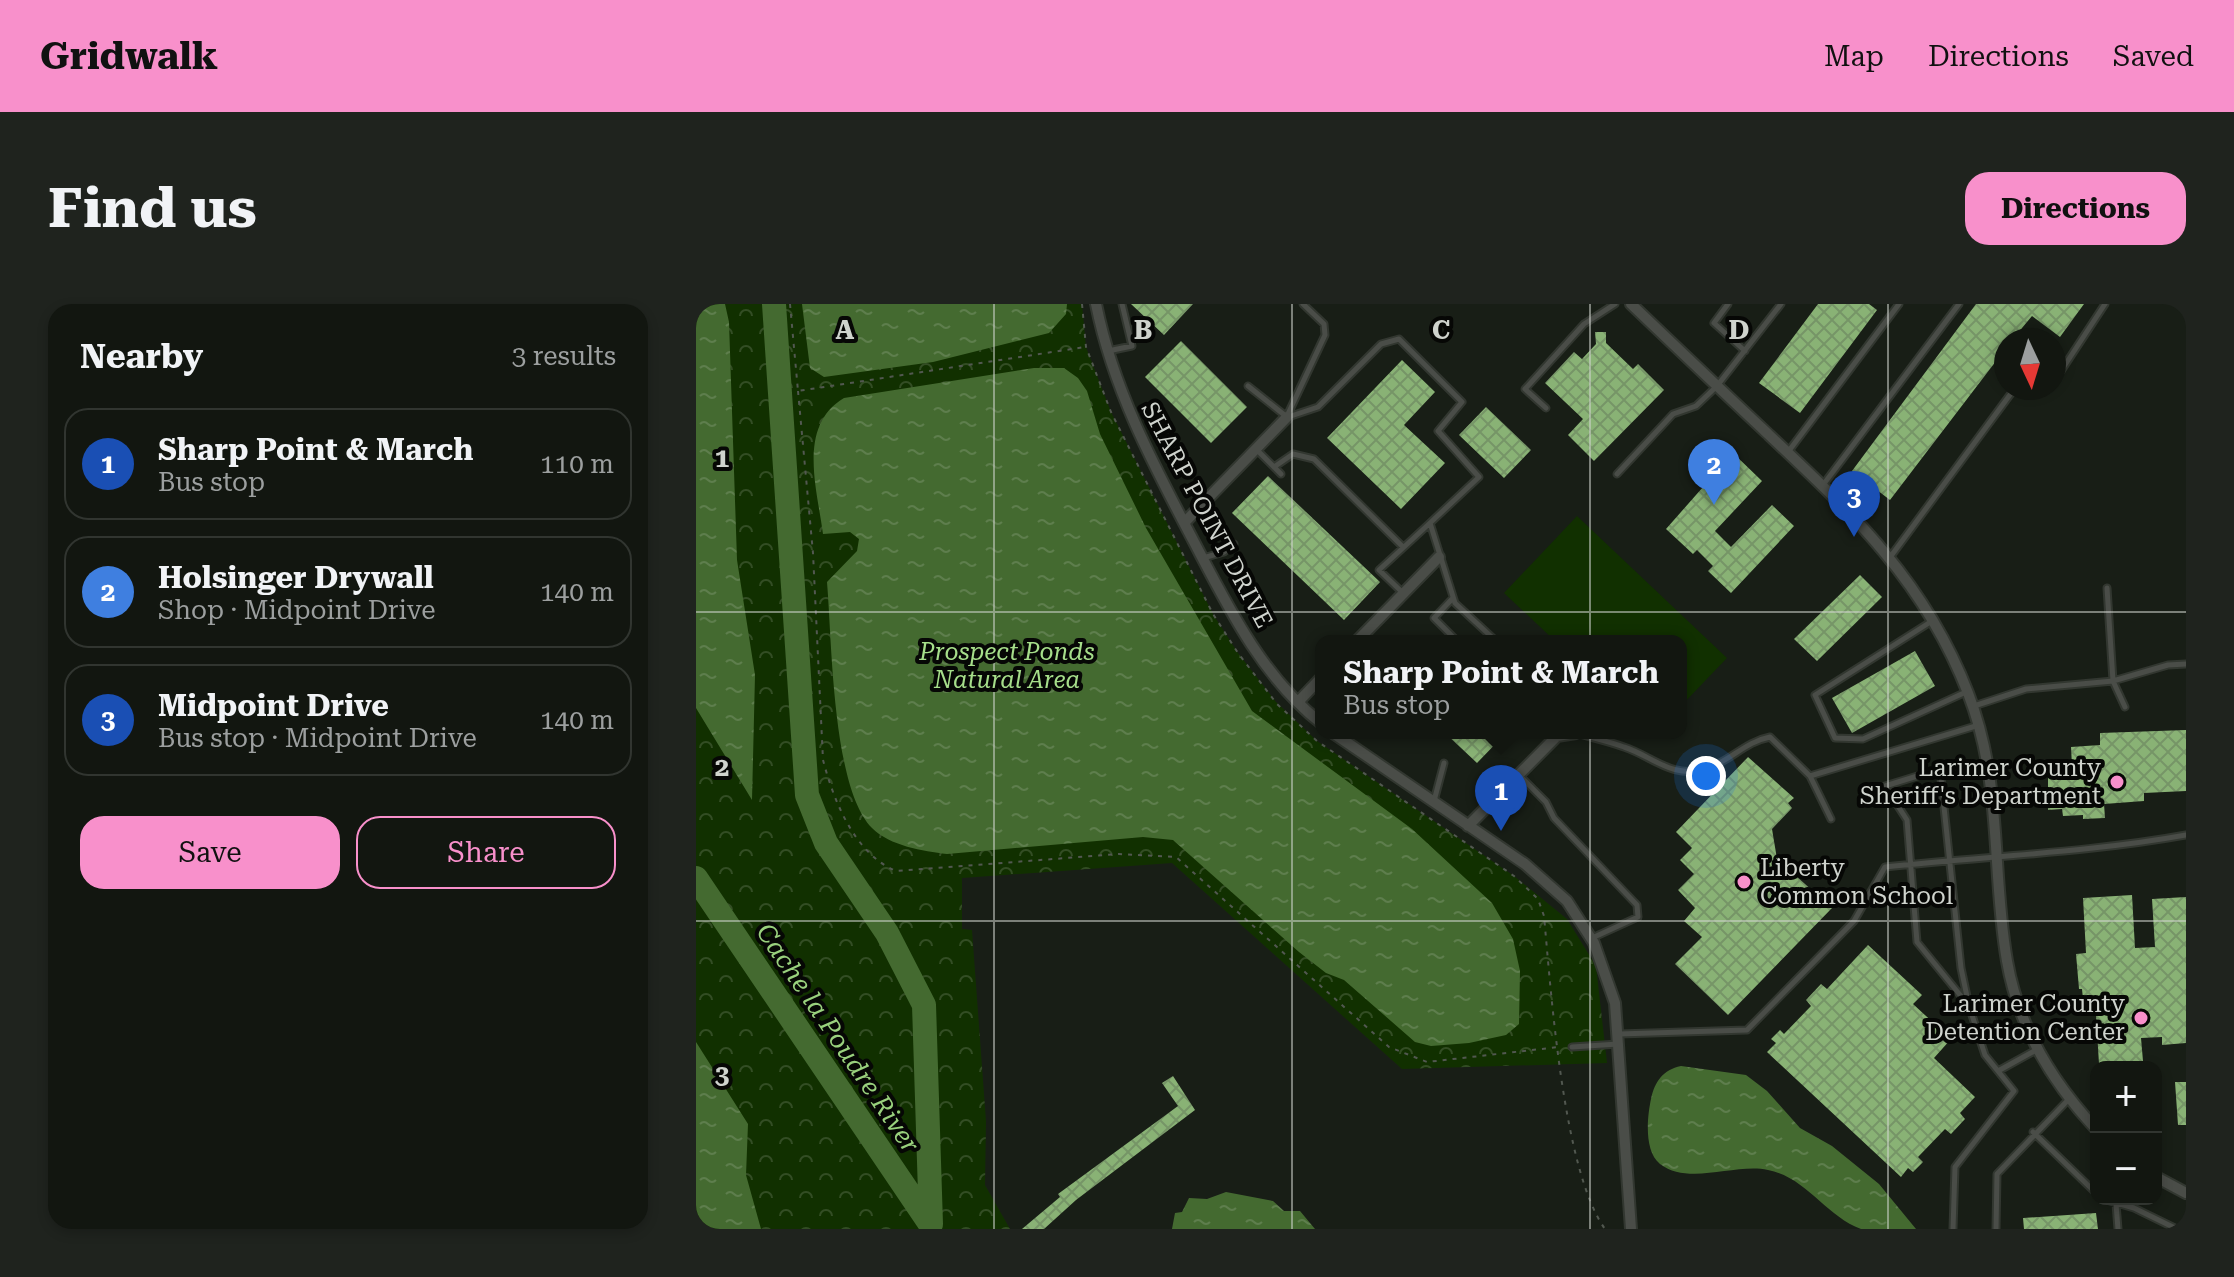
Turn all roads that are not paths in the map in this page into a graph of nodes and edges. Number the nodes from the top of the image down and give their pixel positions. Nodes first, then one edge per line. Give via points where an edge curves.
1 (1096, 304) edge
2 (1122, 304) edge
3 (1303, 304) edge
4 (1615, 304) edge
5 (1631, 304) edge
6 (1728, 304) edge
7 (1781, 304) edge
8 (1899, 304) edge
9 (1959, 304) edge
10 (2105, 304) edge
11 (1106, 351) junction
12 (1745, 351) junction
13 (2066, 363) edge
14 (1248, 386) dead end
15 (1717, 386) junction
16 (2006, 400) edge
17 (1546, 408) dead end
18 (1287, 417) junction
19 (1256, 449) junction
20 (1788, 452) junction
21 (1274, 467) junction
22 (1281, 474) dead end
23 (1617, 474) dead end
24 (1823, 486) junction
25 (1184, 523) junction
26 (1430, 523) junction
27 (1234, 544) dead end
28 (1403, 547) junction
29 (1891, 556) junction
30 (1439, 557) junction
31 (1203, 558) junction
32 (2107, 588) dead end
33 (1404, 593) junction
34 (1453, 597) junction
35 (1932, 621) junction
36 (1363, 635) edge
37 (1451, 635) edge
38 (1490, 635) edge
39 (2186, 664) edge
40 (2113, 681) junction
41 (1315, 684) edge
42 (1968, 691) junction
43 (1299, 701) junction
44 (1973, 707) junction
45 (2125, 707) dead end
46 (1315, 717) edge
47 (1980, 724) junction
48 (1342, 739) edge
49 (1554, 739) edge
50 (1596, 739) edge
51 (1444, 763) dead end
52 (1519, 775) junction
53 (1810, 776) junction
54 (1433, 803) junction
55 (1831, 819) dead end
56 (1468, 826) junction
57 (2186, 835) edge
58 (1999, 855) junction
59 (1949, 860) junction
60 (1911, 864) junction
61 (1591, 938) junction
62 (1969, 1006) junction
63 (1618, 1039) junction
64 (1572, 1047) dead end
65 (2038, 1049) junction
66 (1998, 1071) junction
67 (2070, 1099) junction
68 (2090, 1122) edge
69 (2033, 1132) junction
70 (2162, 1180) edge
71 (2090, 1187) edge
72 (2186, 1193) edge
73 (2116, 1205) edge
74 (2132, 1205) edge
75 (1631, 1229) edge
76 (1953, 1229) edge
77 (1996, 1229) edge
78 (2118, 1229) edge
79 (2177, 1229) edge

1 - 11 street, SHARP POINT DRIVE
2 - 11 lane via 1132,346
3 - 18 lane via 1324,324 1325,335
4 - 17 lane via 1584,324 1525,389
5 - 15 street
6 - 12 lane via 1714,323
7 - 12 lane
8 - 20 lane
9 - 24 lane
10 - 13 lane
11 - 25 street, SHARP POINT DRIVE via 1128,411
12 - 15 lane
14 - 18 lane
15 - 20 street
15 - 23 lane via 1696,406 1673,414
16 - 29 lane
18 - 19 street
18 - 26 lane via 1318,407 1381,344 1399,339 1462,402 1438,431 1479,477
19 - 21 lane
19 - 25 street
20 - 24 street
21 - 22 lane
21 - 28 lane via 1293,454 1314,459
24 - 29 street
25 - 31 street, SHARP POINT DRIVE
26 - 28 lane
26 - 30 lane
27 - 31 lane
28 - 33 lane via 1379,570
29 - 35 street
30 - 33 street
30 - 34 lane
31 - 43 street, SHARP POINT DRIVE via 1234,617
32 - 40 lane
33 - 36 street
34 - 37 lane via 1434,618
34 - 38 lane
35 - 42 street
35 - 42 lane via 1815,695 1835,738 1863,739
39 - 40 lane
40 - 44 lane via 2026,689
40 - 45 lane
41 - 43 street
42 - 44 street
43 - 46 street, SHARP POINT DRIVE
44 - 47 street
47 - 53 lane
47 - 58 street
48 - 54 street
49 - 52 street
50 - 53 lane via 1682,772 1703,770 1727,760 1749,741 1770,737
51 - 54 lane
52 - 56 street
52 - 61 lane via 1637,905 1638,917 1632,922
53 - 55 lane
54 - 56 street
56 - 61 street via 1525,864 1567,901
57 - 58 lane via 2117,847
58 - 59 lane
58 - 65 street via 2006,959
59 - 60 lane
59 - 60 lane via 1940,769 1885,786 1907,820
59 - 62 lane
60 - 62 lane via 1917,942
60 - 63 lane via 1885,867 1854,921 1747,1030
61 - 63 street via 1607,973
62 - 66 lane via 1985,1055
63 - 64 lane
63 - 75 street
65 - 66 lane
65 - 67 street
66 - 76 lane via 2014,1091 1955,1167
67 - 68 street
67 - 69 lane
69 - 71 lane
69 - 77 lane via 1997,1174
70 - 72 street
73 - 78 lane
74 - 79 lane

